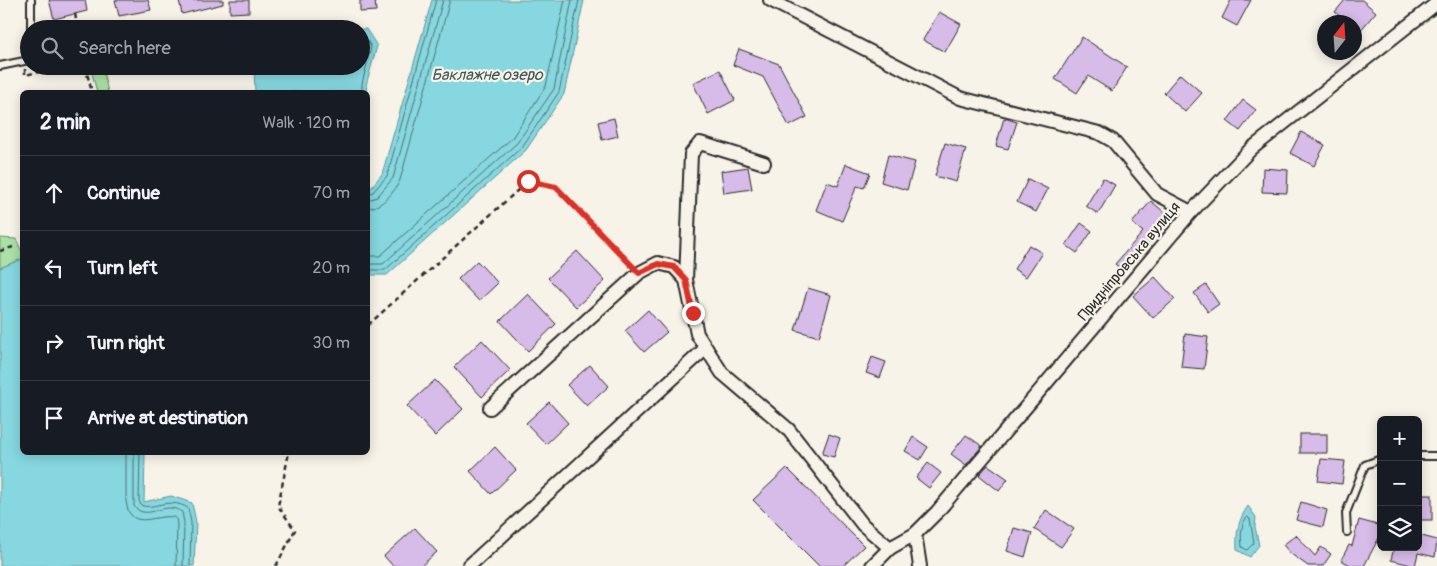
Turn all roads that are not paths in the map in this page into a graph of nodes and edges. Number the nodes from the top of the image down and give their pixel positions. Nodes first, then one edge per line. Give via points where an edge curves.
1 (31, 0) edge
2 (770, 0) edge
3 (1420, 0) edge
4 (1434, 6) edge
5 (31, 20) edge
6 (20, 62) edge
7 (0, 66) edge
8 (764, 163) dead end
9 (1191, 212) junction
10 (686, 280) junction
11 (706, 348) junction
12 (490, 408) dead end
13 (1422, 456) edge
14 (1437, 456) edge
15 (1377, 460) edge
16 (1346, 532) dead end
17 (915, 534) junction
18 (890, 548) junction
19 (469, 566) edge
20 (872, 566) edge
21 (920, 566) edge

1 - 5 lane
2 - 9 street via 960,98 1099,133 1113,141 1157,194
3 - 4 street
4 - 9 street, Придніпровська вулиця via 1251,149
6 - 7 lane
8 - 10 street via 700,143 691,154
9 - 17 street, Придніпровська вулиця
10 - 11 street via 697,334
10 - 12 street via 674,267 658,264 639,273
11 - 18 street via 722,373 788,428 863,525
11 - 19 street
13 - 14 lane
15 - 16 lane via 1365,465 1346,512
17 - 18 street, Придніпровська вулиця
17 - 21 street
18 - 20 street, Придніпровська вулиця

